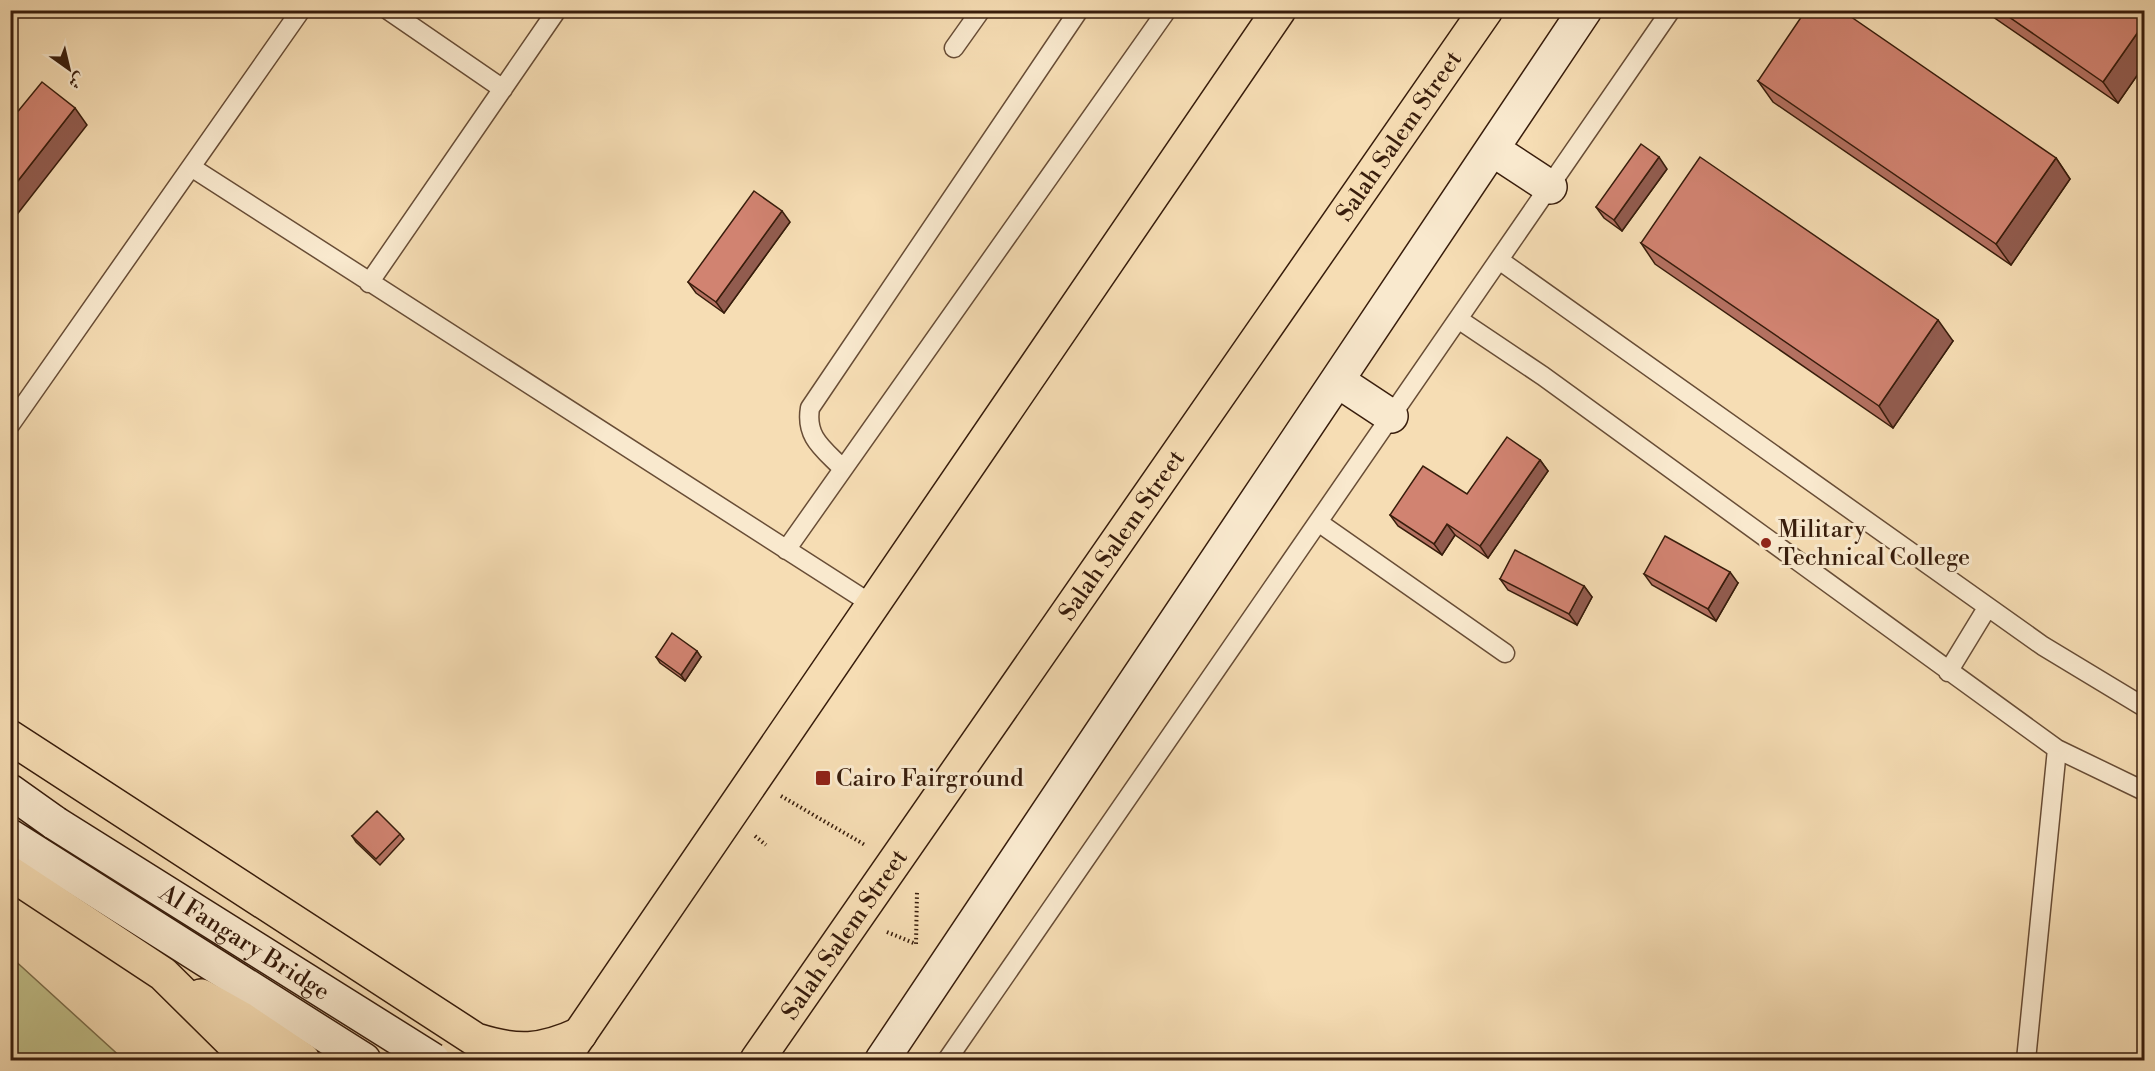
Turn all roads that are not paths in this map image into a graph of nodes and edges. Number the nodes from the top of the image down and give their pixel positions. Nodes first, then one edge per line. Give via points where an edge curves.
1 (301, 10) edge
2 (388, 10) edge
3 (557, 10) edge
4 (981, 10) edge
5 (1079, 10) edge
6 (1167, 10) edge
7 (1279, 10) edge
8 (1486, 10) edge
9 (1585, 10) edge
10 (1671, 10) edge
11 (954, 48) dead end
12 (503, 89) junction
13 (1492, 149) junction
14 (191, 167) junction
15 (1550, 186) junction
16 (1499, 260) junction
17 (369, 283) junction
18 (1458, 319) junction
19 (1338, 381) junction
20 (1391, 416) junction
21 (10, 425) edge
22 (843, 469) junction
23 (1318, 522) junction
24 (786, 550) junction
25 (873, 605) junction
26 (1987, 608) junction
27 (1505, 653) dead end
28 (1948, 672) junction
29 (2145, 707) edge
30 (10, 737) edge
31 (2057, 750) junction
32 (10, 791) edge
33 (2145, 791) edge
34 (23, 844) edge
35 (10, 873) edge
36 (163, 974) junction
37 (410, 998) junction
38 (580, 1034) junction
39 (250, 1060) edge
40 (303, 1060) edge
41 (364, 1060) edge
42 (407, 1060) edge
43 (433, 1060) edge
44 (562, 1060) edge
45 (757, 1060) edge
46 (882, 1060) edge
47 (947, 1060) edge
48 (2026, 1060) edge

1 - 14 lane
2 - 12 lane
3 - 12 lane
4 - 11 lane
5 - 22 lane via 810,408 810,433
6 - 22 lane
7 - 25 highway
8 - 45 highway, Salah Salem Street via 906,869
9 - 13 main road
10 - 15 lane
12 - 17 lane
13 - 15 main road
13 - 19 main road
14 - 17 lane
14 - 21 lane
15 - 16 lane
16 - 18 lane
16 - 26 lane
17 - 24 lane
18 - 20 lane
18 - 28 lane via 1543,376
19 - 20 main road
19 - 46 main road
20 - 23 lane
22 - 24 lane
23 - 27 lane
23 - 47 lane
24 - 25 lane
25 - 38 highway
26 - 28 lane
26 - 29 lane
28 - 31 lane
30 - 37 highway
31 - 33 lane
31 - 48 lane
32 - 43 main road, Al Fangary Bridge, bridge
34 - 41 main road, Al Fangary Bridge
35 - 36 highway
36 - 39 highway
36 - 40 highway via 242,1019
37 - 38 highway via 476,1040 502,1048 529,1050 556,1045
37 - 42 highway via 422,1035
38 - 44 highway

